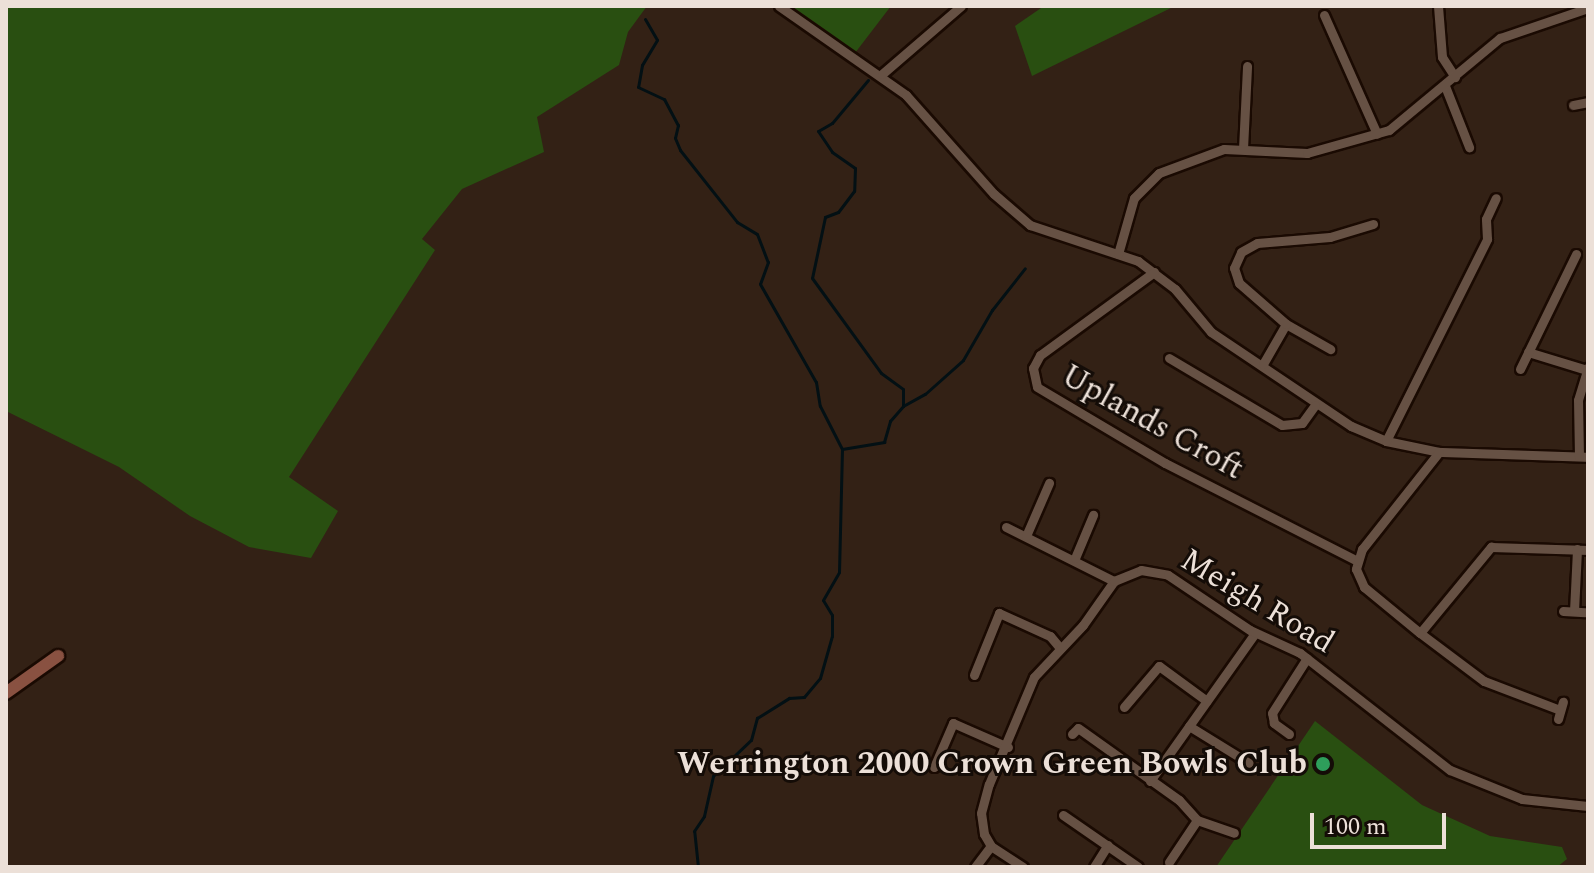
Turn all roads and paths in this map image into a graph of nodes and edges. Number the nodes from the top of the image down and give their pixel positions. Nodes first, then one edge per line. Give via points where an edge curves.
1 (779, 6) edge
2 (961, 6) edge
3 (1438, 6) edge
4 (1588, 8) edge
5 (1324, 15) dead end
6 (1247, 66) dead end
7 (882, 74) junction
8 (1455, 77) junction
9 (1445, 86) junction
10 (1588, 102) edge
11 (1573, 105) dead end
12 (1377, 134) junction
13 (1469, 147) dead end
14 (1243, 149) junction
15 (1496, 198) dead end
16 (1373, 224) dead end
17 (1118, 254) junction
18 (1576, 254) dead end
19 (1154, 272) junction
20 (1286, 324) junction
21 (1330, 349) dead end
22 (1528, 352) junction
23 (1169, 358) dead end
24 (1263, 364) junction
25 (1520, 369) dead end
26 (1588, 369) edge
27 (1315, 405) junction
28 (1386, 441) junction
29 (1439, 452) junction
30 (1583, 456) edge
31 (1049, 483) dead end
32 (1093, 515) dead end
33 (1006, 527) dead end
34 (1026, 536) junction
35 (1577, 549) junction
36 (1588, 550) edge
37 (1075, 558) junction
38 (1357, 561) junction
39 (1114, 581) junction
40 (1585, 612) dead end
41 (1255, 633) junction
42 (1420, 633) junction
43 (1060, 648) junction
44 (58, 656) dead end
45 (1307, 658) junction
46 (974, 675) dead end
47 (6, 693) edge
48 (1207, 701) junction
49 (1124, 707) dead end
50 (1561, 710) dead end
51 (1189, 726) junction
52 (1072, 734) dead end
53 (1289, 734) dead end
54 (1008, 747) junction
55 (1249, 763) dead end
56 (934, 767) dead end
57 (1150, 781) junction
58 (1588, 806) edge
59 (1063, 815) dead end
60 (1197, 820) junction
61 (1234, 833) dead end
62 (1108, 845) junction
63 (991, 846) junction
64 (1169, 862) dead end
65 (975, 867) edge
66 (1023, 867) edge
67 (1094, 867) edge
68 (1138, 867) edge

1 - 7 street via 847,57
2 - 7 street
3 - 8 street via 1442,57
4 - 8 street via 1500,38
5 - 12 street
6 - 14 street
7 - 17 street via 1013,212 1041,230
8 - 9 street
9 - 12 street via 1410,118
9 - 13 street
10 - 11 street
12 - 14 street via 1307,153
14 - 17 street via 1206,154 1151,178 1131,206
15 - 28 street via 1486,219 1487,239
16 - 20 street via 1330,237 1257,243 1241,252 1234,268 1239,283
17 - 19 street
18 - 22 street
19 - 24 street via 1211,332
19 - 38 street, Uplands Croft via 1040,355 1033,368 1037,387 1153,456
20 - 21 street
20 - 24 street
22 - 25 street
22 - 26 street
23 - 27 street via 1282,425 1302,423
24 - 27 street
26 - 30 street via 1578,400
27 - 28 street
28 - 29 street
29 - 30 street
29 - 38 street
31 - 34 street
32 - 37 street
33 - 34 street
34 - 37 street
35 - 36 street
35 - 40 street via 1568,611
35 - 42 street via 1491,547
37 - 39 street
38 - 42 street via 1364,587
39 - 41 street, Meigh Road via 1134,571 1162,573
39 - 43 street
41 - 45 street, Meigh Road
41 - 48 street
42 - 50 street via 1484,681
43 - 46 street via 1050,636 999,613
43 - 54 street via 1034,677
44 - 47 street
45 - 53 street via 1272,713 1274,723
45 - 58 street, Meigh Road via 1434,760 1468,779 1522,799
48 - 49 street via 1159,666
48 - 51 street
51 - 55 street
51 - 57 street
52 - 57 street via 1078,728
54 - 56 street via 953,723
54 - 63 street via 982,805 982,828
57 - 60 street
59 - 62 street
60 - 61 street
60 - 64 street
62 - 67 street
62 - 68 street
63 - 65 street
63 - 66 street

